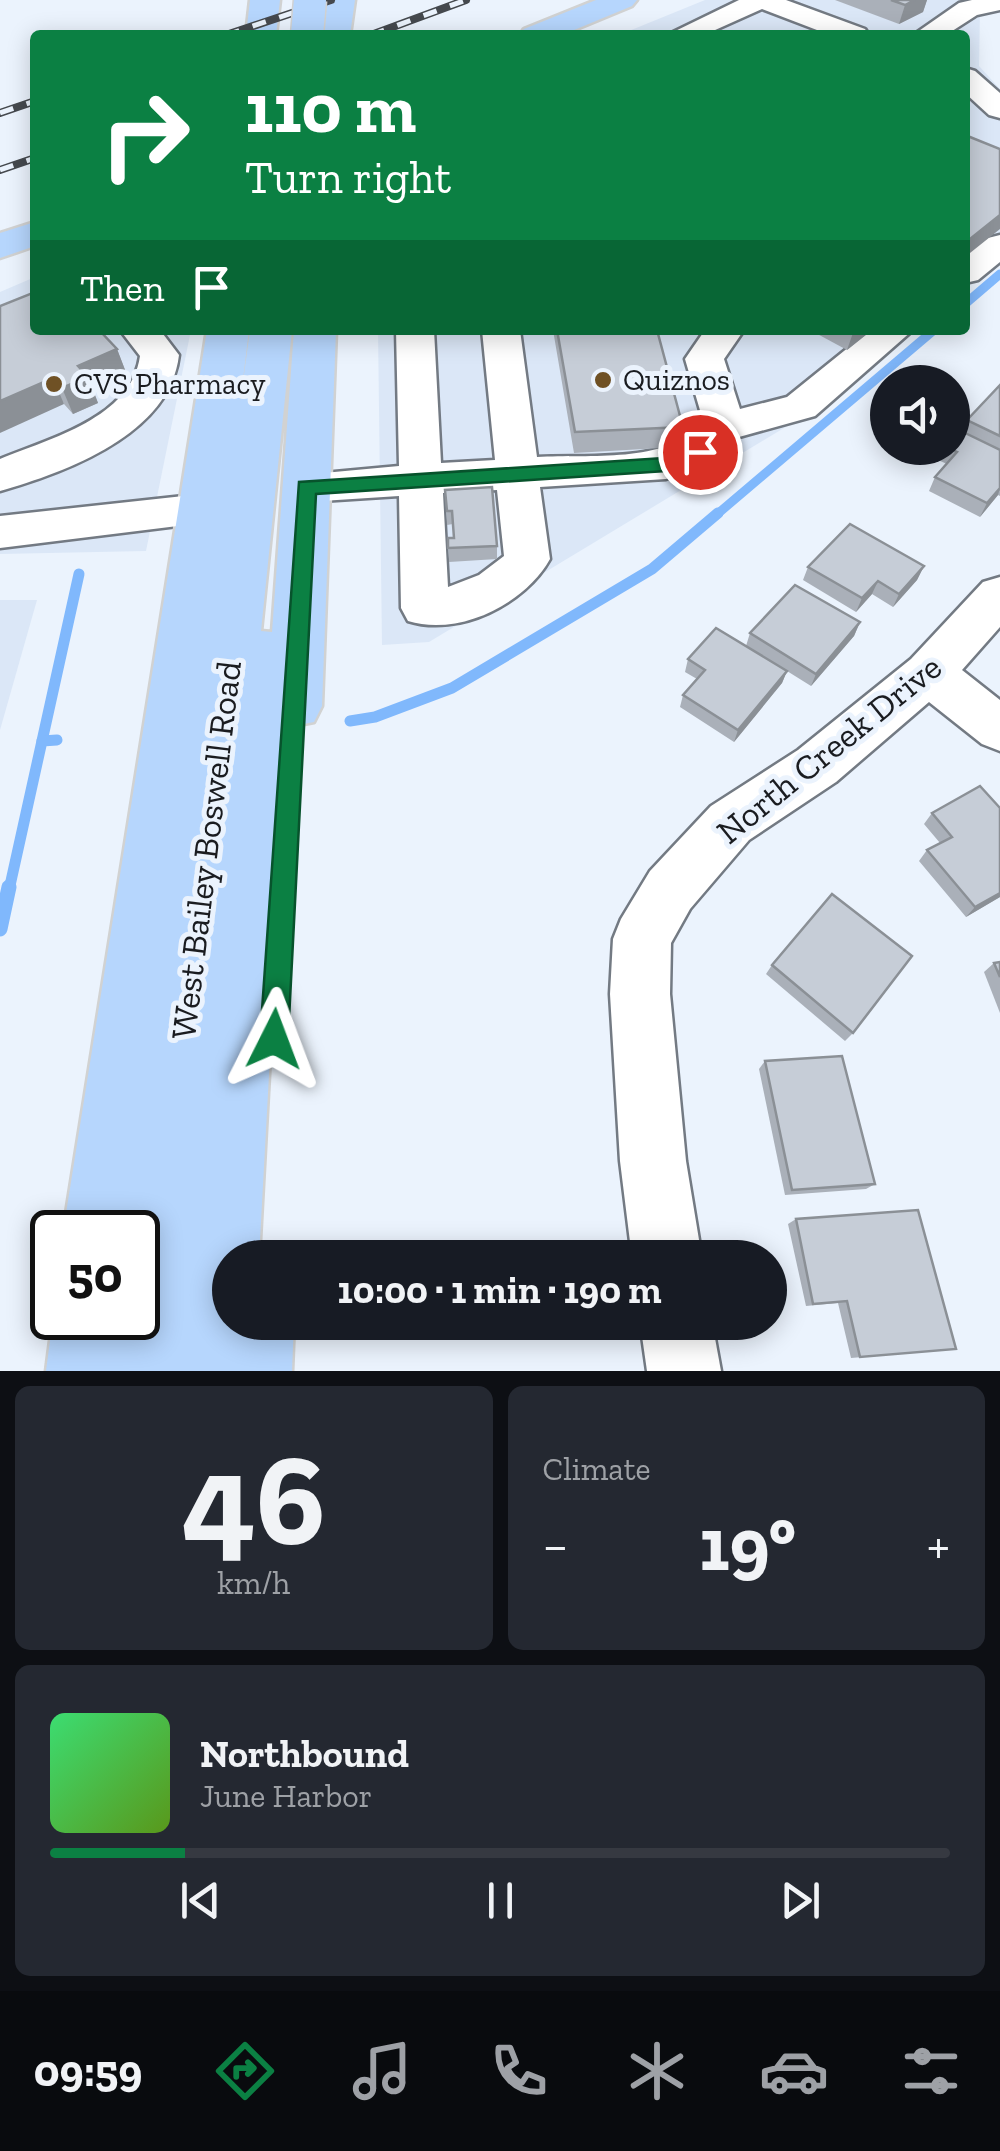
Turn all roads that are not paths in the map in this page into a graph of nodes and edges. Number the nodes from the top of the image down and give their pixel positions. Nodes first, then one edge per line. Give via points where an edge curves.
1 (265, 0) edge
2 (297, 0) edge
3 (310, 0) edge
4 (324, 0) edge
5 (622, 0) edge
6 (761, 0) edge
7 (923, 0) edge
8 (1000, 2) edge
9 (960, 14) junction
10 (720, 18) junction
11 (330, 28) edge
12 (752, 29) dead end
13 (261, 30) edge
14 (294, 30) edge
15 (547, 30) edge
16 (692, 30) edge
17 (842, 30) edge
18 (936, 30) edge
19 (970, 82) edge
20 (1000, 109) edge
21 (30, 234) edge
22 (1000, 245) edge
23 (0, 246) edge
24 (970, 268) edge
25 (144, 335) edge
26 (227, 335) edge
27 (271, 335) edge
28 (293, 335) edge
29 (316, 335) edge
30 (415, 335) edge
31 (501, 335) edge
32 (721, 335) edge
33 (888, 335) edge
34 (725, 427) junction
35 (514, 472) junction
36 (0, 476) edge
37 (422, 479) junction
38 (306, 487) junction
39 (202, 510) junction
40 (0, 532) edge
41 (257, 558) junction
42 (1000, 594) edge
43 (929, 674) junction
44 (1000, 728) edge
45 (104, 1210) edge
46 (261, 1240) edge
47 (664, 1240) edge
48 (90, 1340) edge
49 (254, 1340) edge
50 (679, 1340) edge
51 (86, 1371) edge
52 (144, 1371) edge
53 (213, 1371) edge
54 (252, 1371) edge
55 (684, 1371) edge

1 - 13 main road
2 - 14 main road
3 - 11 main road, bridge
4 - 11 main road
5 - 15 main road
6 - 10 street
6 - 17 street
7 - 9 street
8 - 9 street
9 - 18 street
10 - 12 street
10 - 16 street
19 - 20 street
21 - 23 main road
22 - 24 street
25 - 36 street via 160,355 158,384 148,398 121,419
26 - 39 main road, West Bailey Boswell Road
27 - 41 main road, West Bailey Boswell Road
28 - 41 main road, West Bailey Boswell Road
29 - 38 main road, West Bailey Boswell Road
30 - 37 street
31 - 35 street
32 - 34 street via 704,359
33 - 34 street via 801,407
34 - 35 street via 700,452 666,464
35 - 37 street
35 - 37 street via 527,559 515,577 455,607 425,608
37 - 38 street
38 - 46 main road, West Bailey Boswell Road
39 - 40 street
39 - 45 main road, West Bailey Boswell Road
41 - 52 main road, West Bailey Boswell Road
41 - 53 main road, West Bailey Boswell Road
42 - 43 street, North Creek Drive
43 - 44 street
43 - 47 street, North Creek Drive via 817,766 730,823 670,890 642,939 640,994
48 - 51 main road
49 - 54 main road
50 - 55 street

